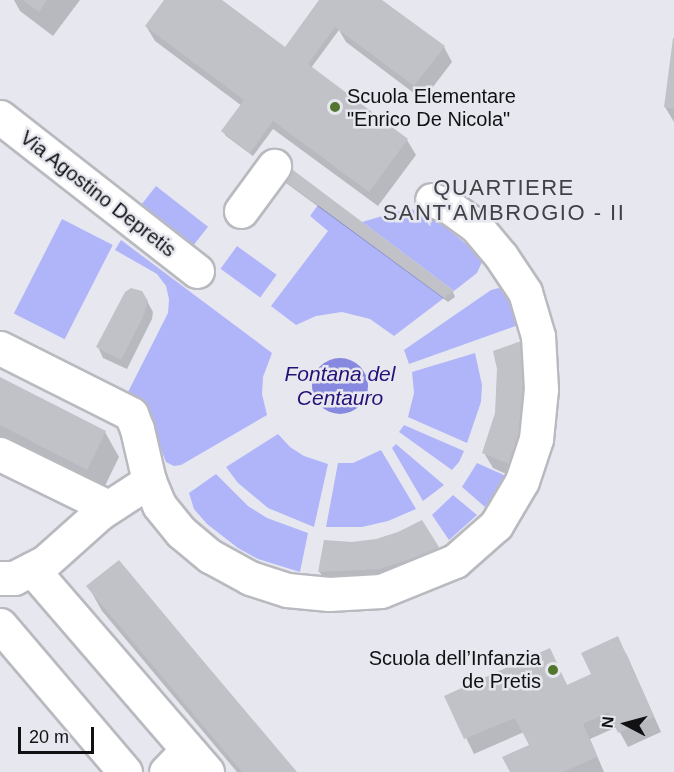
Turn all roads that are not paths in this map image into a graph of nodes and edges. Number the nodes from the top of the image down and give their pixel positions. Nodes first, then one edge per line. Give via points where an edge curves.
1 (0, 117) edge
2 (274, 166) dead end
3 (432, 200) dead end
4 (241, 211) dead end
5 (197, 271) dead end
6 (0, 348) edge
7 (0, 454) edge
8 (149, 481) junction
9 (108, 507) junction
10 (32, 569) junction
11 (0, 578) edge
12 (0, 626) edge
13 (187, 765) edge
14 (125, 772) edge

1 - 5 street, Via Agostino Depretis
2 - 4 street
3 - 8 street via 448,206 477,227 501,256 525,292 538,336 541,389 536,439 522,481 496,525 455,561 381,591 329,594 287,590 250,578 210,556 181,532 159,505
6 - 8 street via 131,414
7 - 9 street
8 - 9 street
9 - 10 street
10 - 11 street via 14,578
10 - 13 street
12 - 14 street

